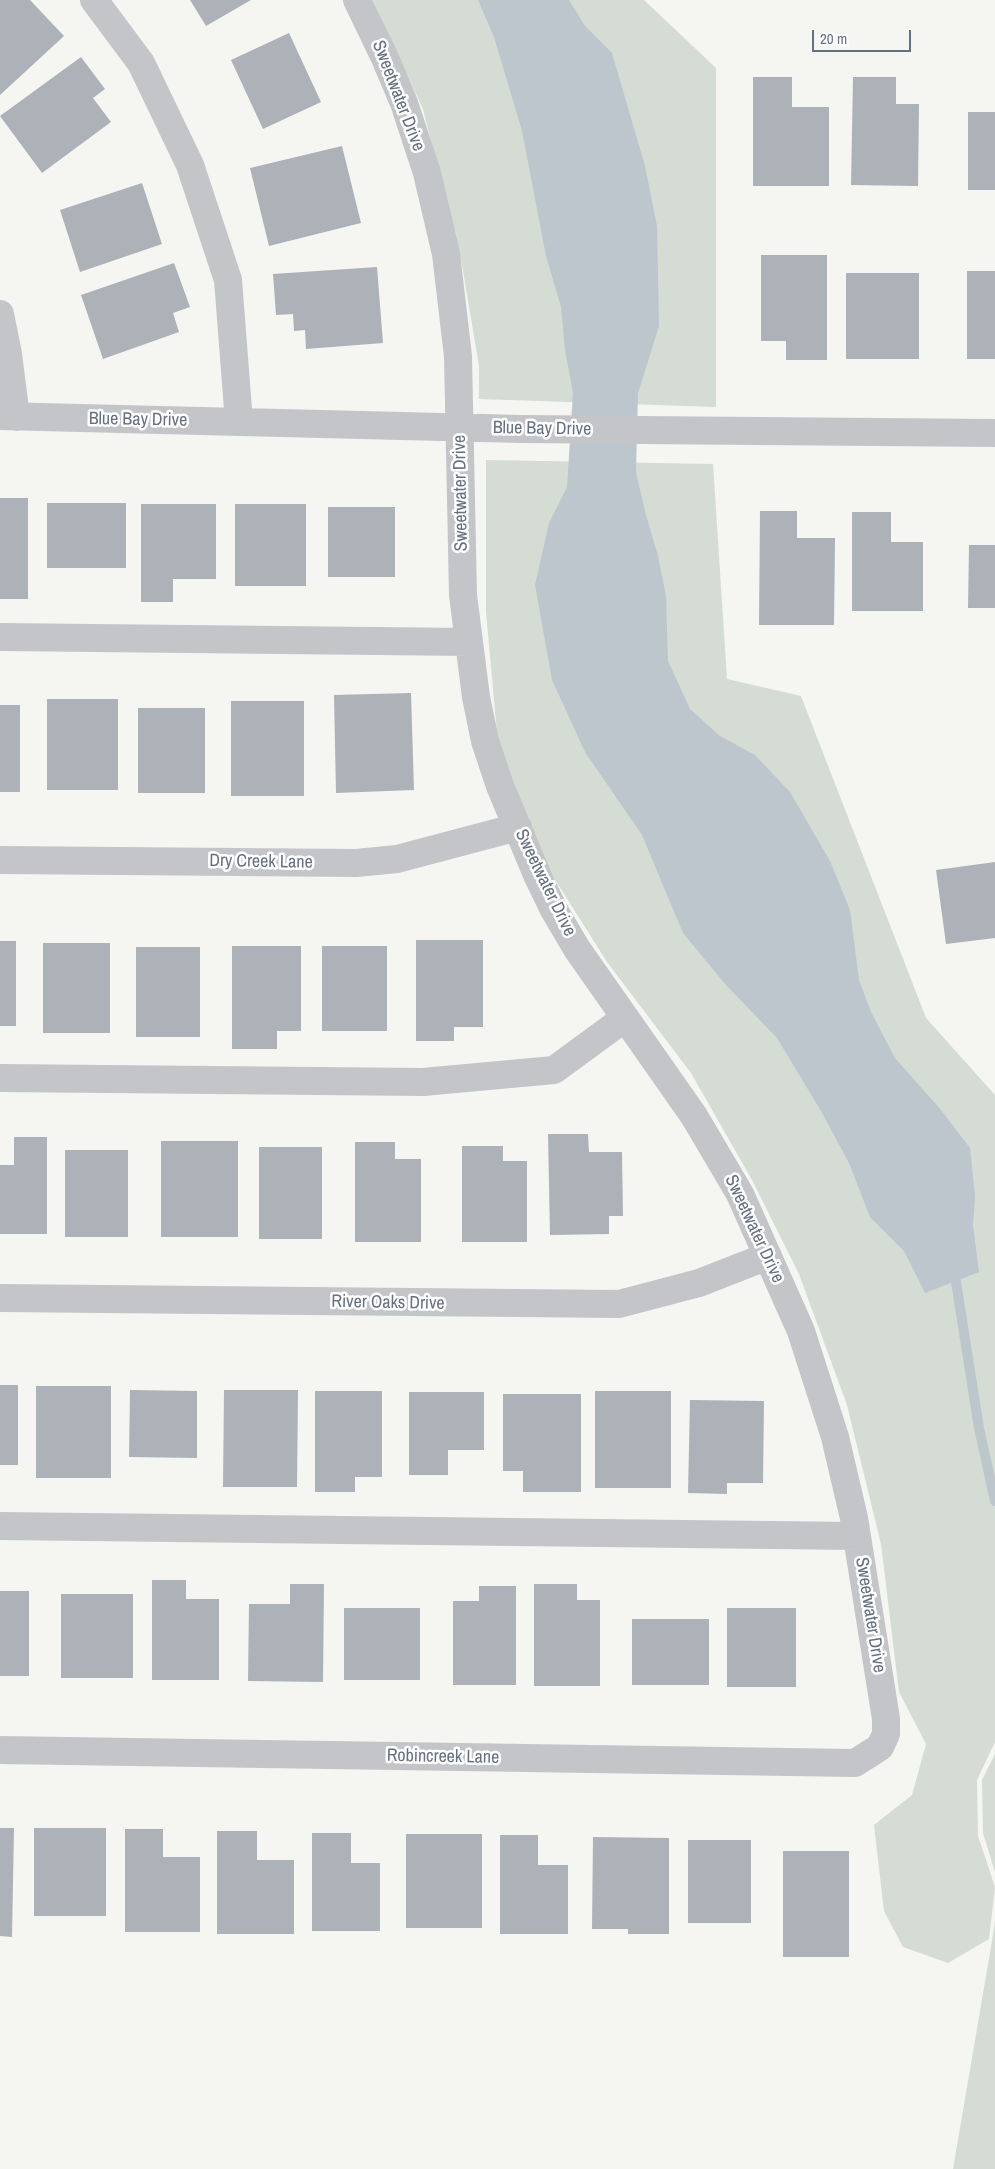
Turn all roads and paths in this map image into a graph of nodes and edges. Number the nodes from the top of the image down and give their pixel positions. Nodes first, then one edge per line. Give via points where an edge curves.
1 (94, 0) edge
2 (357, 0) edge
3 (0, 314) edge
4 (8, 417) edge
5 (239, 422) junction
6 (459, 428) junction
7 (995, 433) edge
8 (0, 636) edge
9 (469, 642) junction
10 (518, 827) junction
11 (0, 860) edge
12 (625, 1018) junction
13 (0, 1078) edge
14 (768, 1256) junction
15 (0, 1298) edge
16 (0, 1526) edge
17 (857, 1536) junction
18 (880, 1747) joint
19 (0, 1750) edge

1 - 5 street via 141,63 190,165 228,280
2 - 6 street, Sweetwater Drive via 404,103 427,173 446,254 458,356
3 - 4 street via 8,354
4 - 5 street, Blue Bay Drive
5 - 6 street, Blue Bay Drive
6 - 7 street, Blue Bay Drive
6 - 9 street, Sweetwater Drive via 463,594
8 - 9 street
9 - 10 street, Sweetwater Drive via 485,741
10 - 11 street, Dry Creek Lane via 397,859 356,863
10 - 12 street, Sweetwater Drive via 554,910
12 - 13 street via 554,1070 423,1082
12 - 14 street, Sweetwater Drive via 708,1139 740,1194
14 - 15 street, River Oaks Drive via 699,1283 619,1304
14 - 17 street, Sweetwater Drive via 801,1331 835,1437
16 - 17 street
17 - 18 street, Sweetwater Drive via 886,1719 886,1734
18 - 19 street, Robincreek Lane via 855,1763

